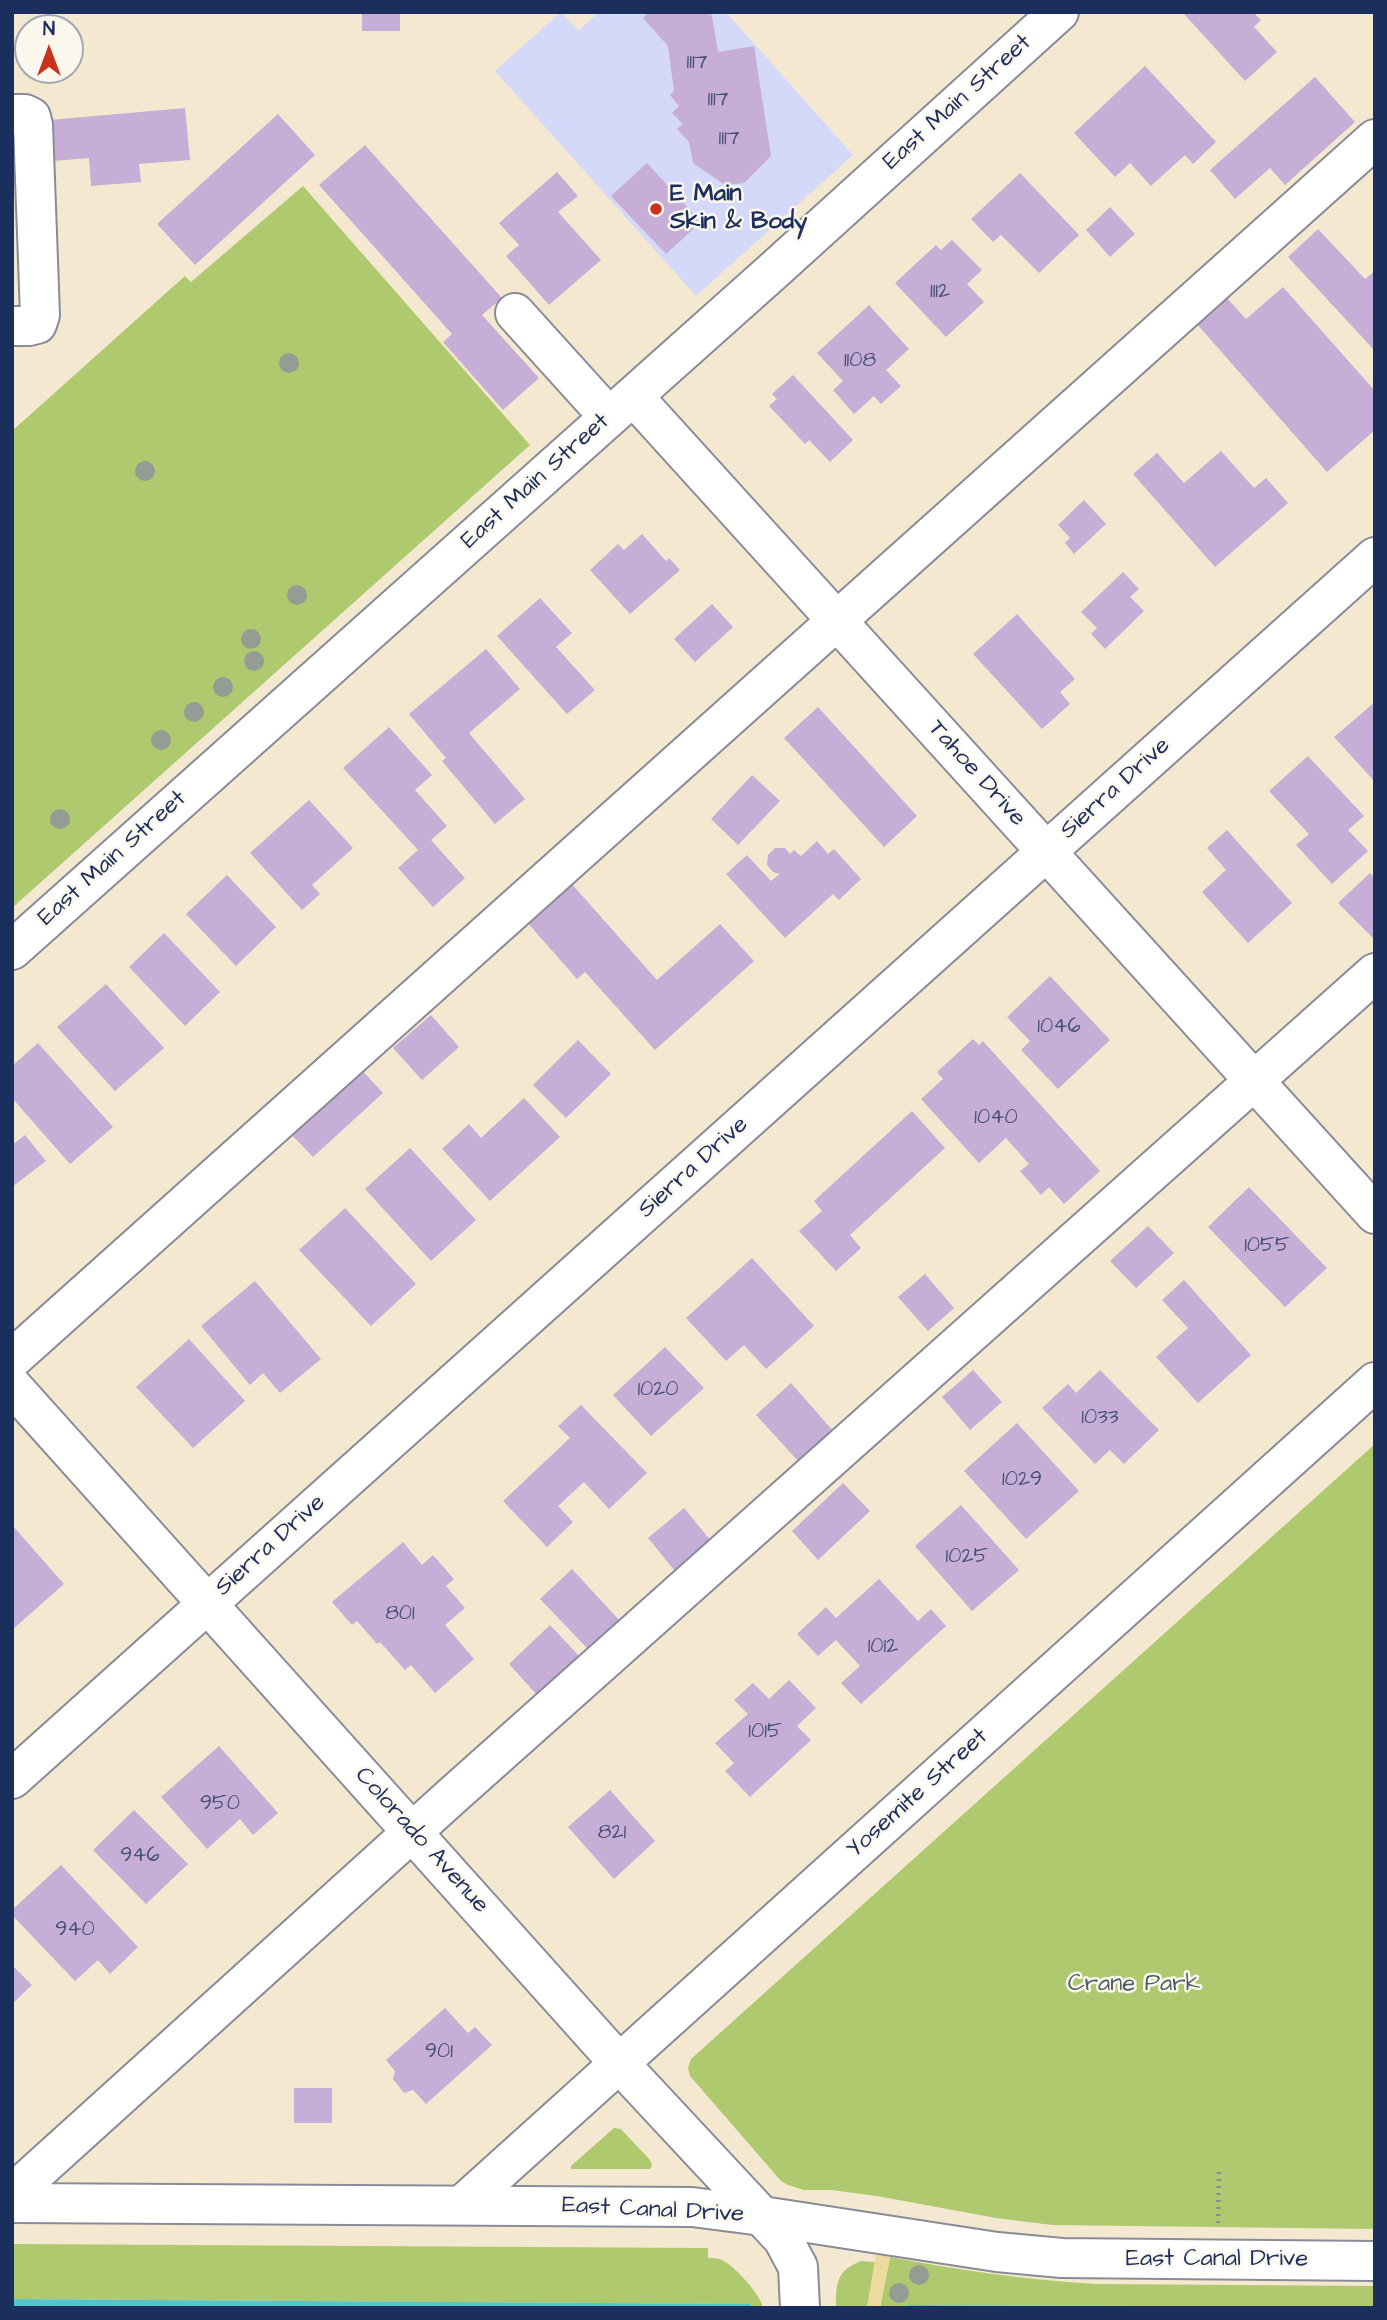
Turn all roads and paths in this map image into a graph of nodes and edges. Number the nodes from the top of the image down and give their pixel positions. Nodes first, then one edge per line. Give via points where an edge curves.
1 (1059, 12) edge
2 (12, 114) edge
3 (1375, 139) edge
4 (515, 313) dead end
5 (12, 326) edge
6 (621, 407) junction
7 (1375, 557) edge
8 (837, 621) junction
9 (1046, 852) junction
10 (12, 950) edge
11 (1375, 973) edge
12 (1253, 1080) junction
13 (1375, 1214) edge
14 (12, 1359) edge
15 (1375, 1382) edge
16 (12, 1386) edge
17 (207, 1604) junction
18 (12, 1779) edge
19 (413, 1832) junction
20 (619, 2063) junction
21 (1219, 2170) dead end
22 (12, 2194) edge
23 (12, 2203) edge
24 (462, 2205) junction
25 (762, 2216) junction
26 (1218, 2224) dead end
27 (1375, 2261) edge
28 (800, 2308) edge

1 - 6 street, East Main Street
2 - 5 street via 31,117 33,125 40,315 37,324
3 - 8 street
4 - 6 street, Tahoe Drive
6 - 8 street, Tahoe Drive
6 - 10 street, East Main Street
7 - 9 street, Sierra Drive
8 - 9 street, Tahoe Drive
8 - 14 street
9 - 12 street, Tahoe Drive
9 - 17 street, Sierra Drive
11 - 12 street
12 - 13 street, Tahoe Drive
12 - 19 street
15 - 20 street, Yosemite Street
16 - 17 street, Colorado Avenue
17 - 18 street, Sierra Drive
17 - 19 street, Colorado Avenue
19 - 20 street, Colorado Avenue
19 - 22 street
20 - 24 street, Yosemite Street
20 - 25 street, Colorado Avenue
21 - 26 path
23 - 24 street, East Canal Drive
24 - 25 street, East Canal Drive via 692,2207
25 - 27 street, East Canal Drive via 1062,2258
25 - 28 street, Colorado Avenue via 795,2258

